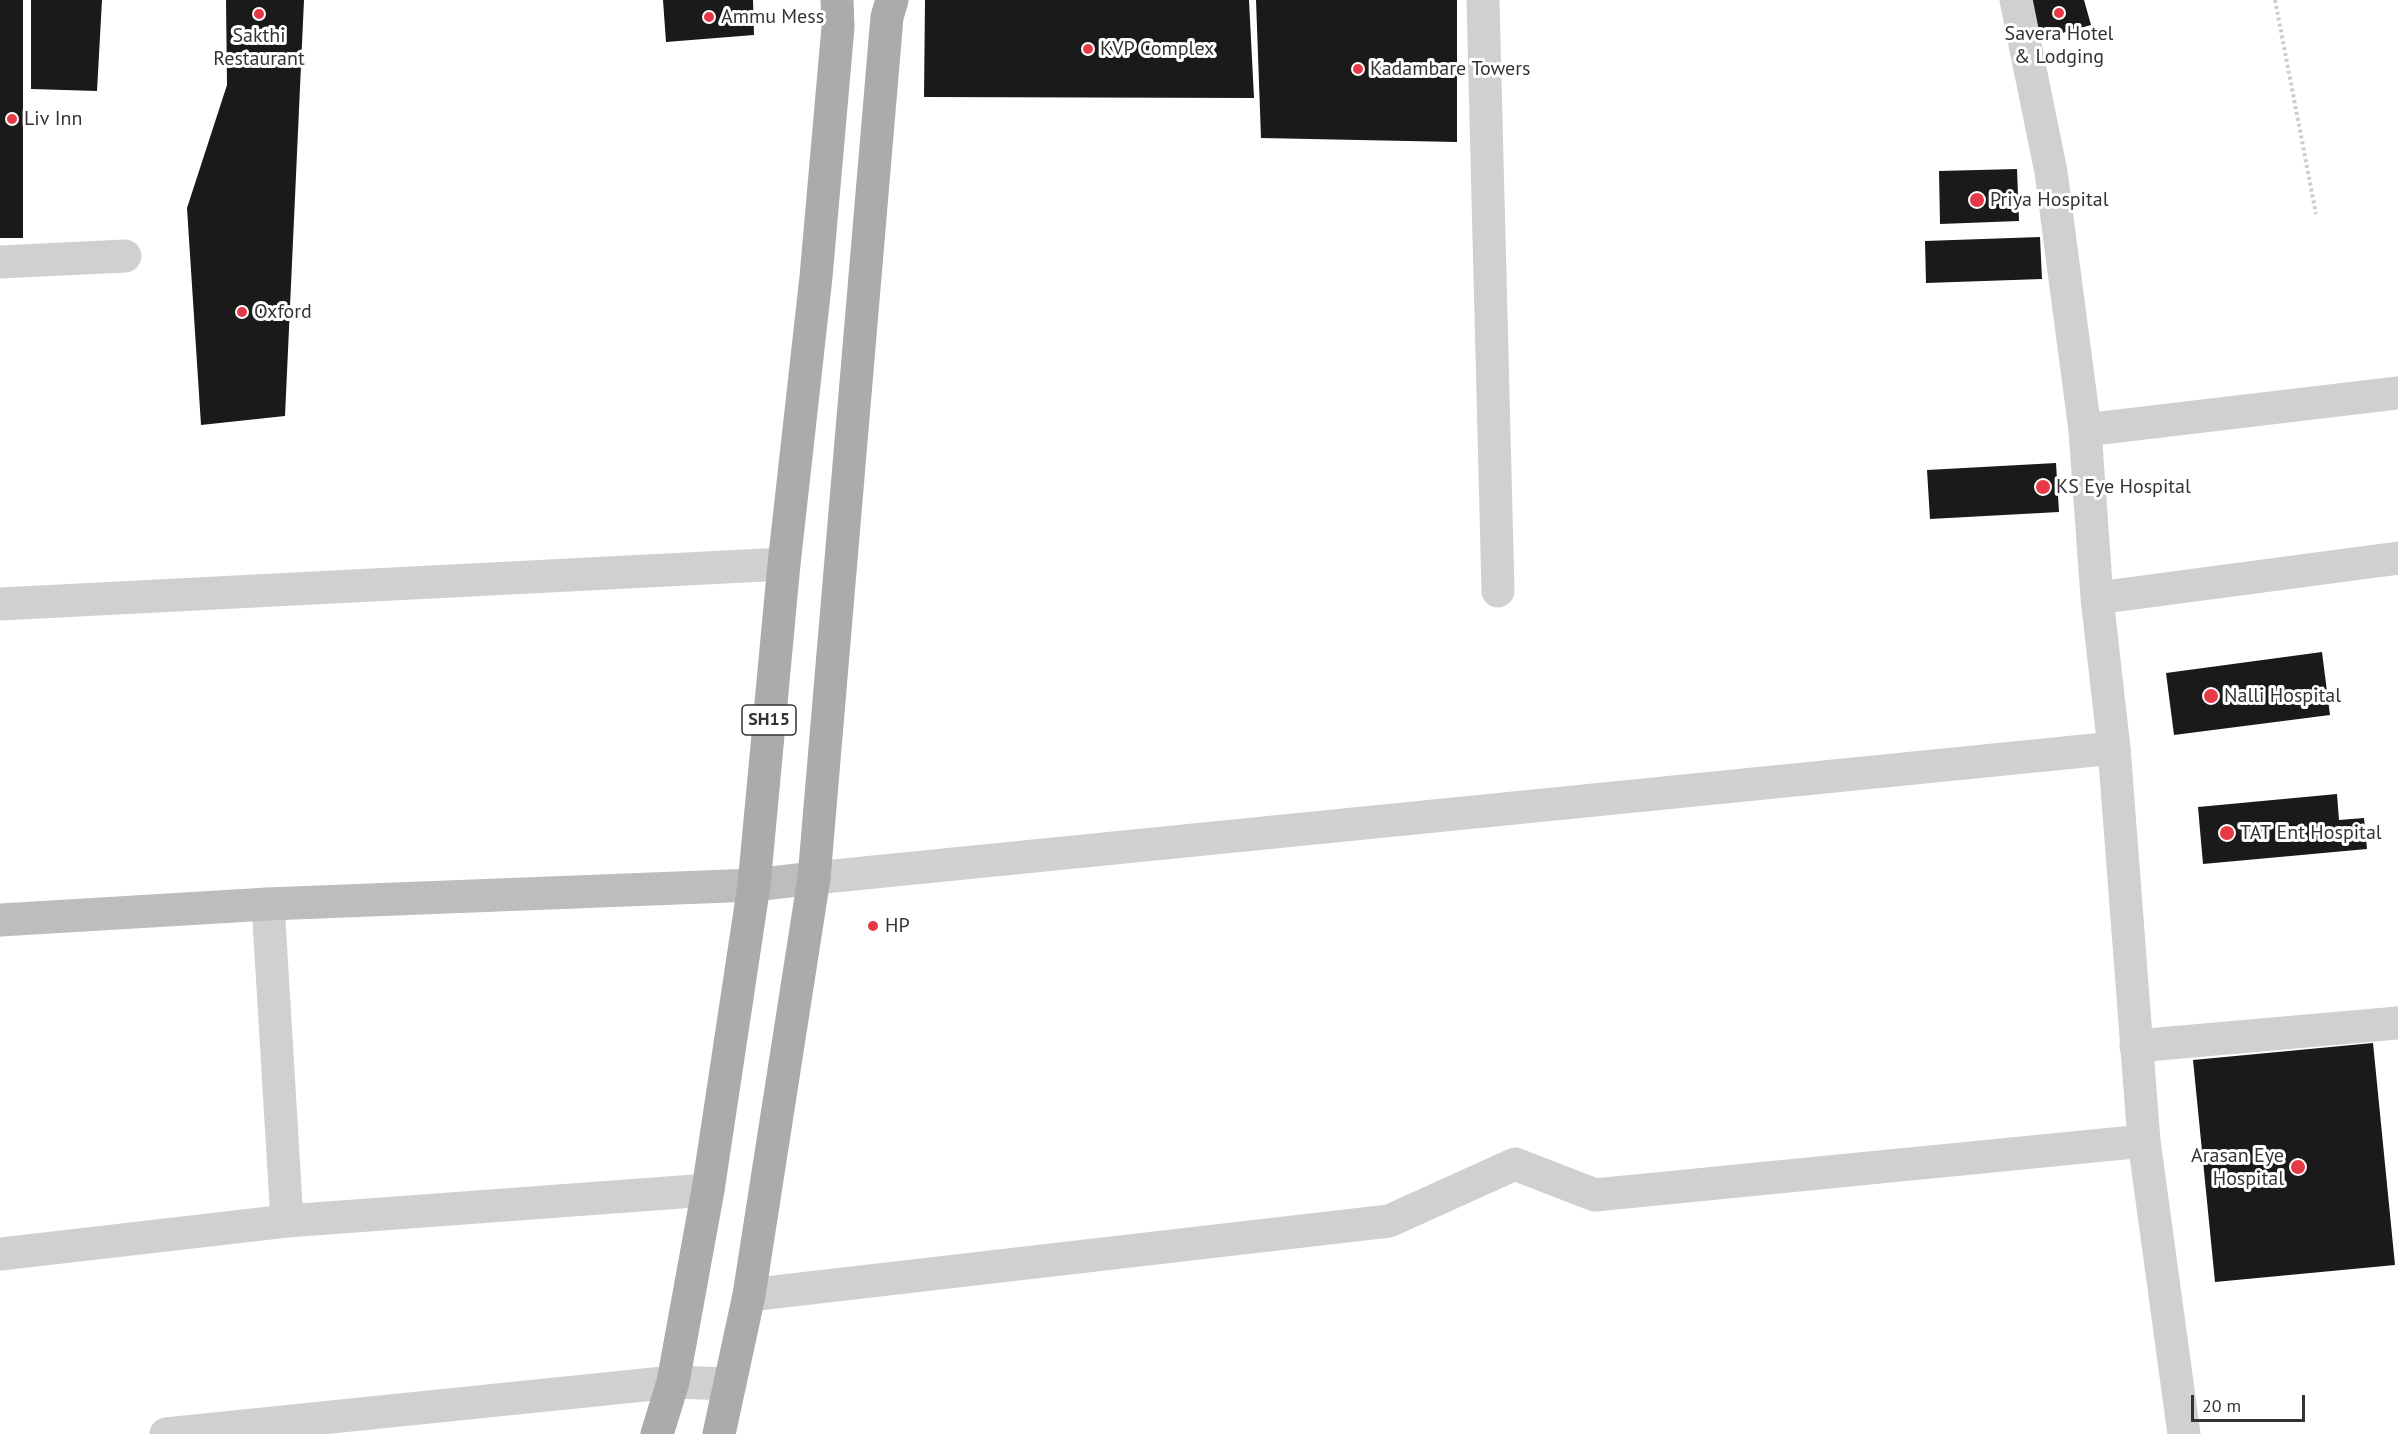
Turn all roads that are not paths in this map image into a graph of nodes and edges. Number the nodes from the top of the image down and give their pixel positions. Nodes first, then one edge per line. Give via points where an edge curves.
1 (837, 0) edge
2 (892, 0) edge
3 (1483, 0) edge
4 (2016, 0) edge
5 (125, 256) dead end
6 (0, 262) edge
7 (2398, 393) edge
8 (2085, 430) junction
9 (2398, 558) edge
10 (784, 564) junction
11 (1498, 591) dead end
12 (2097, 598) junction
13 (0, 604) edge
14 (2114, 748) junction
15 (814, 878) junction
16 (754, 885) junction
17 (268, 904) junction
18 (0, 920) edge
19 (2398, 1023) edge
20 (2136, 1046) junction
21 (2144, 1141) junction
22 (708, 1190) junction
23 (287, 1221) junction
24 (0, 1254) edge
25 (749, 1295) junction
26 (673, 1382) junction
27 (730, 1384) junction
28 (166, 1434) edge
29 (657, 1434) edge
30 (719, 1434) edge
31 (2184, 1434) edge

1 - 10 main road, SH15 via 838,27 816,277
2 - 15 main road via 887,17
3 - 11 street
4 - 8 street via 2051,172
5 - 6 street
7 - 8 street
8 - 12 street
9 - 12 street
10 - 13 street
10 - 16 main road, SH15
12 - 14 street
14 - 15 street
14 - 20 street
15 - 16 main road
15 - 25 main road
16 - 17 main road
16 - 22 main road, SH15
17 - 18 main road
17 - 23 street
19 - 20 street
20 - 21 street
21 - 25 street via 1595,1195 1515,1164 1389,1221
21 - 31 street
22 - 23 street
22 - 26 main road, SH15
23 - 24 street
25 - 27 main road
26 - 27 street
26 - 28 street
26 - 29 main road, SH15
27 - 30 main road

